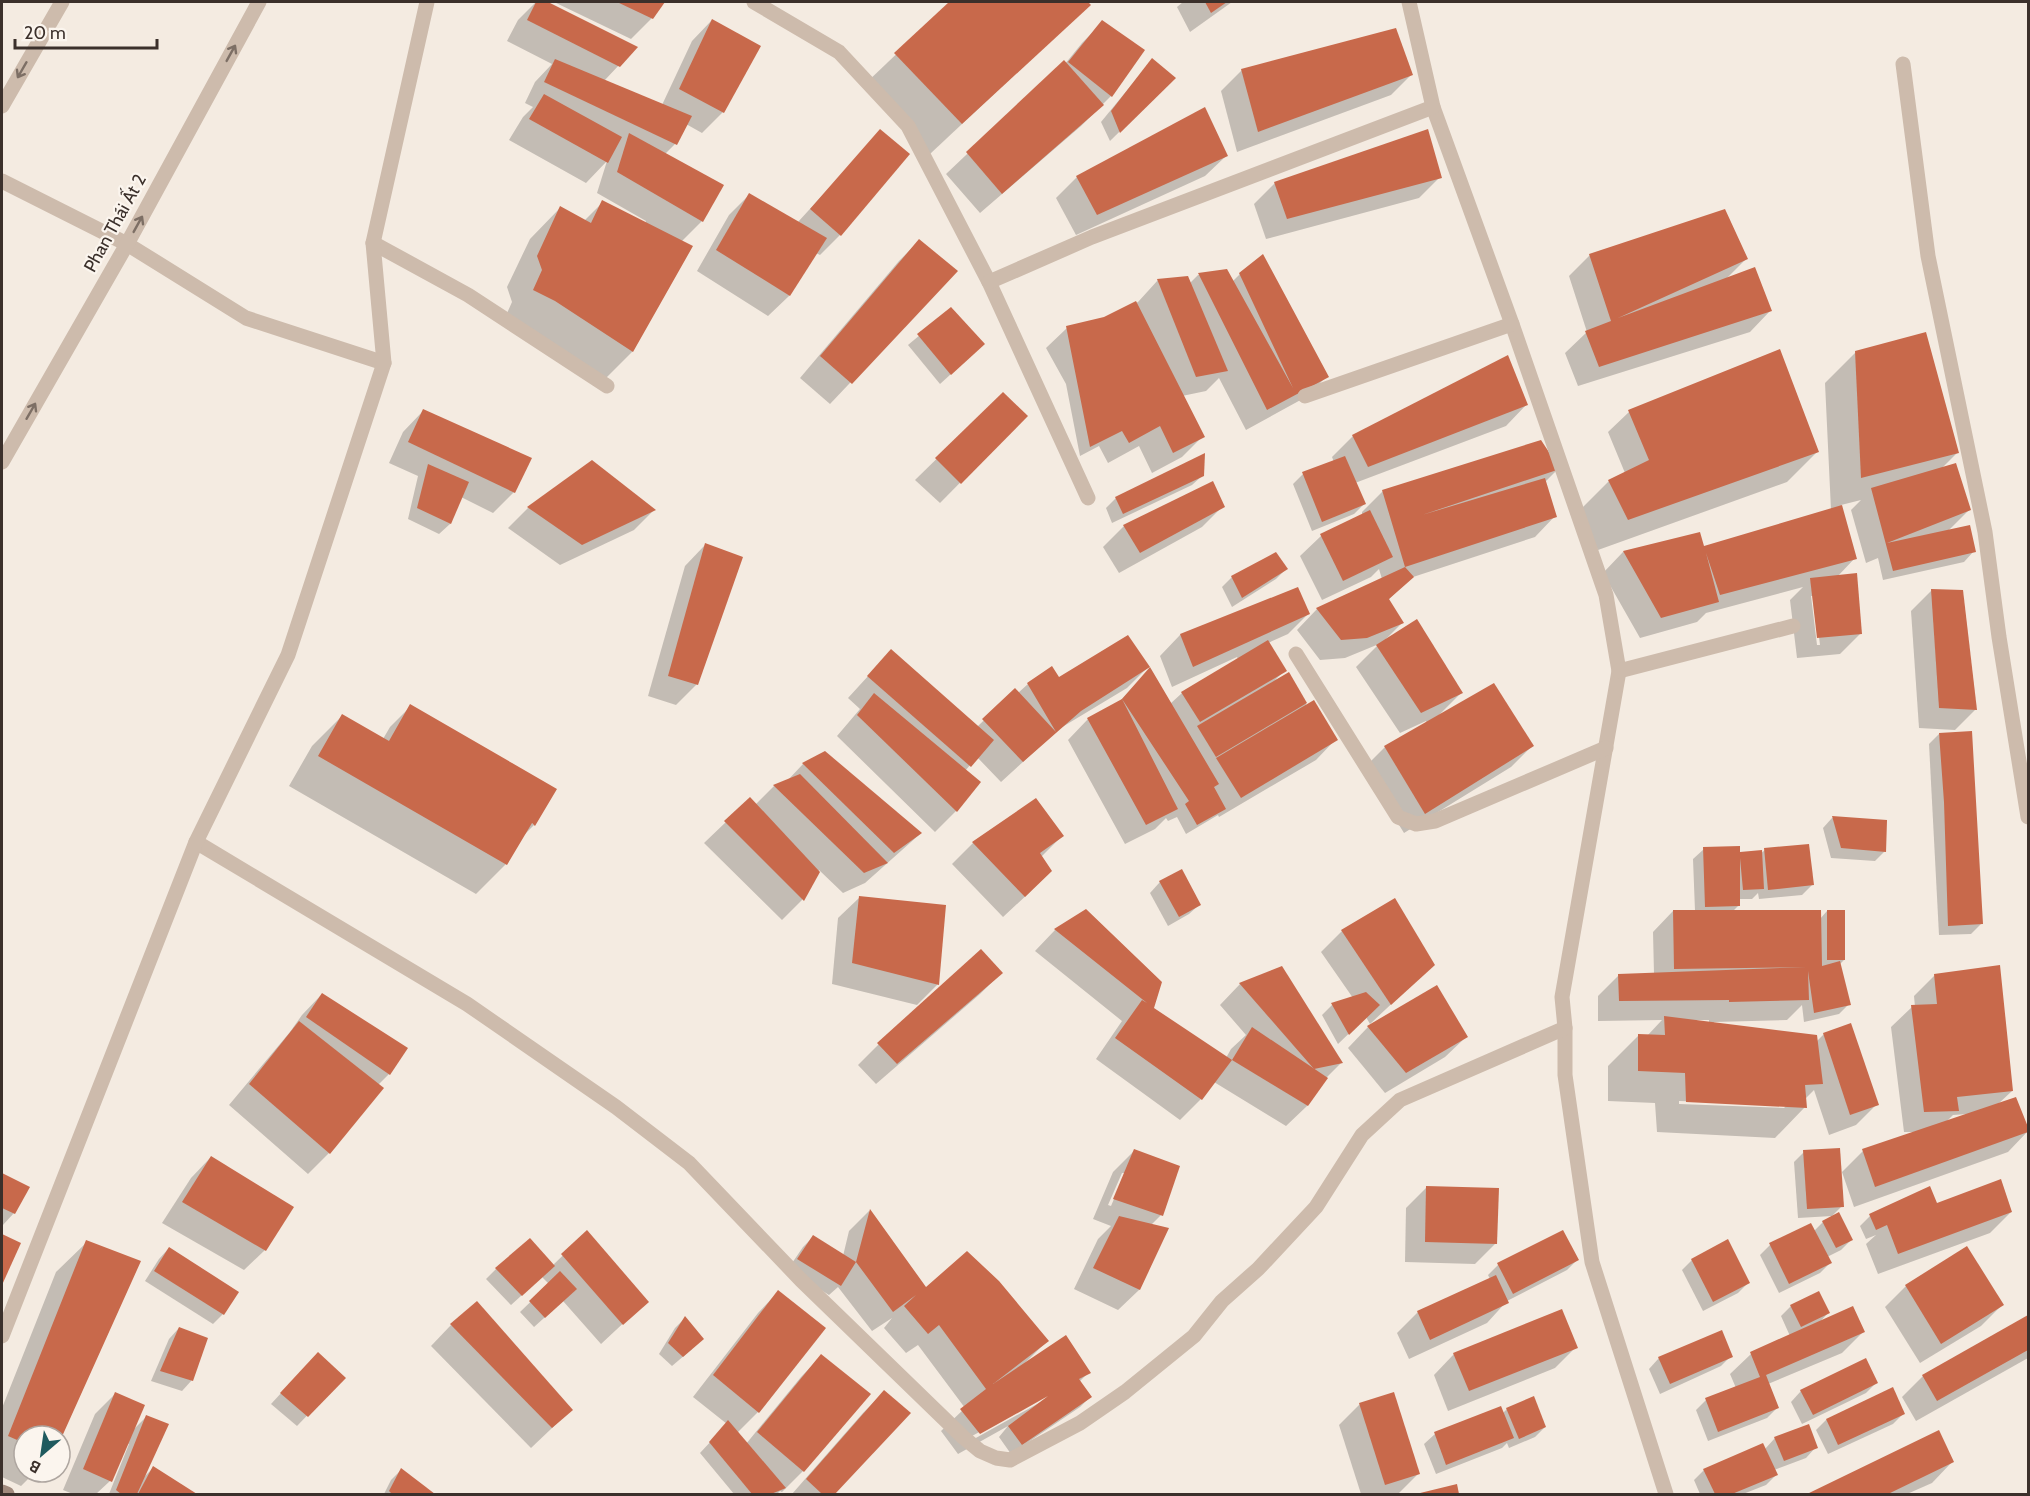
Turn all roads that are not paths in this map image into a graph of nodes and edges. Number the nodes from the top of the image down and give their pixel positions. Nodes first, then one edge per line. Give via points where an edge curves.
1 (62, 2) edge
2 (260, 2) edge
3 (427, 2) edge
4 (754, 2) edge
5 (1409, 2) edge
6 (1902, 64) dead end
7 (2, 106) edge
8 (1433, 107) junction
9 (2, 181) edge
10 (373, 243) junction
11 (127, 244) junction
12 (989, 282) junction
13 (1512, 324) junction
14 (384, 363) junction
15 (607, 386) dead end
16 (1305, 396) dead end
17 (2, 462) edge
18 (1088, 498) dead end
19 (1793, 626) dead end
20 (1296, 654) dead end
21 (1619, 671) junction
22 (1606, 748) junction
23 (2028, 817) edge
24 (196, 843) junction
25 (1565, 1028) junction
26 (2, 1336) edge
27 (2, 1492) edge
28 (7, 1494) edge
29 (1666, 1494) edge

1 -> 7 street
11 -> 2 street, Phan Thái Ất 2
3 - 10 street
4 - 12 street via 838,52 908,126
5 - 8 street
6 - 23 street via 1928,256 1985,532
8 - 12 street via 1092,237
8 - 13 street
9 - 11 street
10 - 14 street
10 - 15 street via 468,295
11 - 14 street via 246,318
17 -> 11 street, Phan Thái Ất 2
12 - 18 street
13 - 16 street
13 - 21 street via 1606,595
14 - 24 street via 288,656
19 - 21 street
20 - 22 street via 1398,817 1416,824 1435,821
21 - 22 street
22 - 25 street via 1562,997
24 - 25 street via 467,1004 616,1107 689,1163 801,1280 963,1437 980,1451 1010,1460 1080,1423 1194,1335 1222,1301 1317,1208 1362,1135 1400,1100
24 - 26 street
25 - 29 street via 1565,1075 1592,1262
27 - 28 main road

